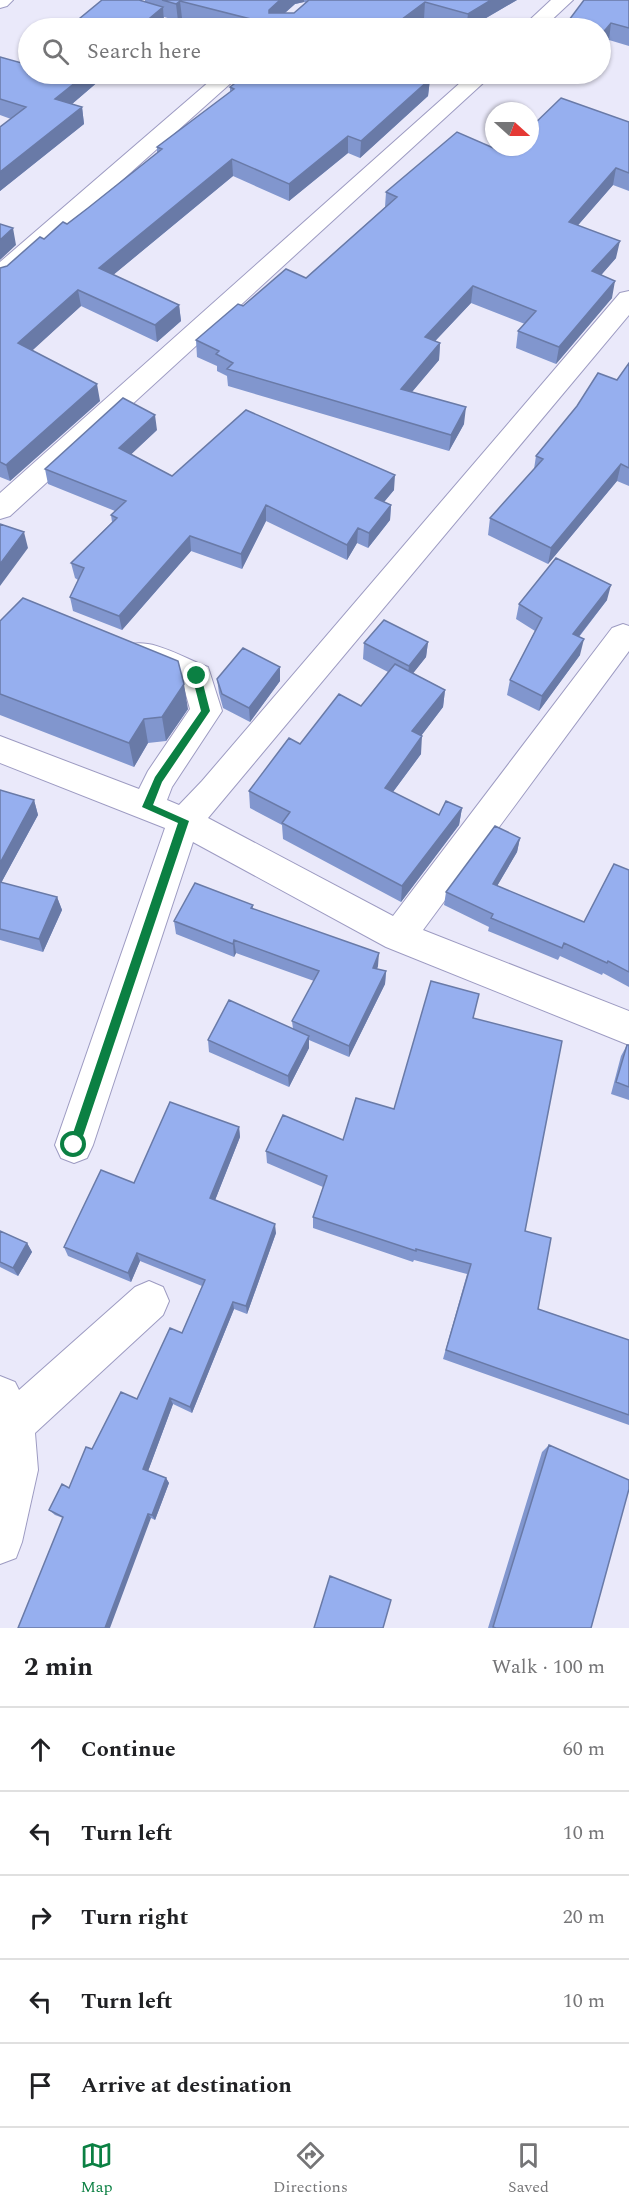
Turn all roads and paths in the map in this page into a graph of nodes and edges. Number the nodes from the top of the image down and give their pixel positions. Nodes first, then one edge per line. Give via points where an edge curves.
1 (563, 0) edge
2 (542, 18) edge
3 (219, 84) edge
4 (471, 84) edge
5 (0, 275) edge
6 (629, 299) edge
7 (0, 509) edge
8 (623, 636) dead end
9 (111, 642) edge
10 (0, 749) edge
11 (147, 807) junction
12 (184, 821) junction
13 (399, 936) junction
14 (629, 1028) edge
15 (74, 1145) dead end
16 (148, 1302) dead end
17 (6, 1411) edge
18 (0, 1542) edge

1 - 2 street
3 - 5 street
4 - 7 street
6 - 12 street via 214,791
8 - 13 street
9 - 11 street via 197,676 206,711 159,780
10 - 11 street
11 - 12 street
12 - 13 street
12 - 15 street
13 - 14 street
16 - 17 street
17 - 18 street via 16,1470

